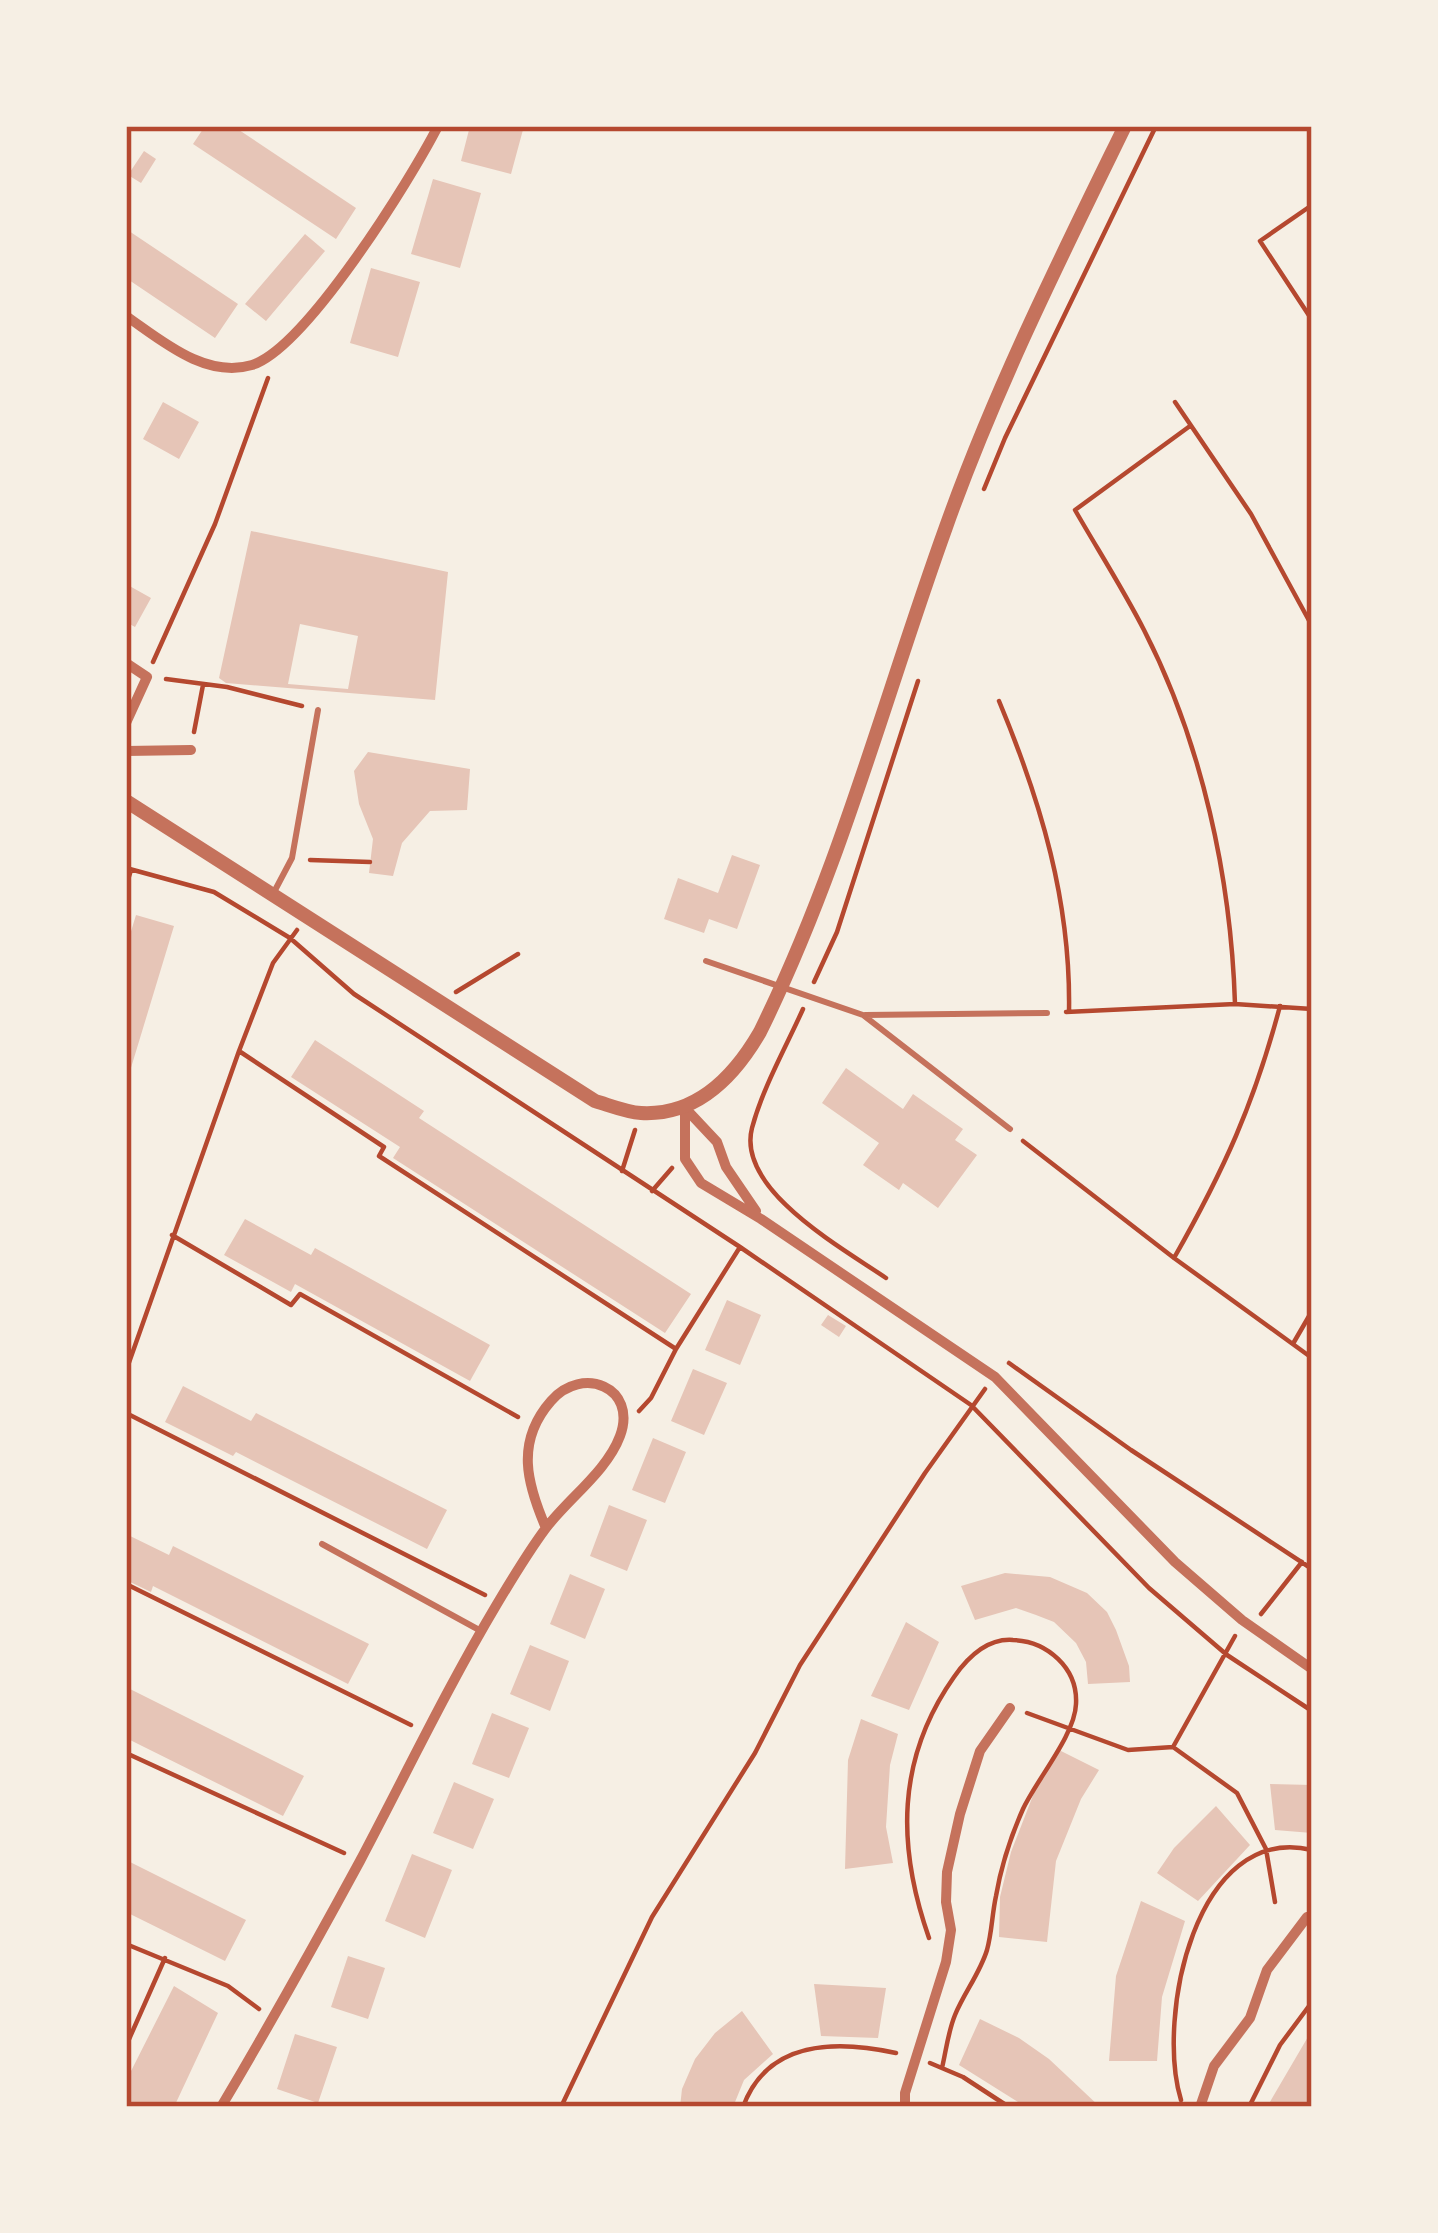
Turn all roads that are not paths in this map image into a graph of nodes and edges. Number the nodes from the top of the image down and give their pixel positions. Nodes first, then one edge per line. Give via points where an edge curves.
1 (438, 126) edge
2 (1125, 126) edge
3 (126, 316) edge
4 (126, 663) edge
5 (318, 710) road end
6 (126, 723) edge
7 (190, 750) road end
8 (126, 752) edge
9 (126, 801) edge
10 (273, 894) junction
11 (706, 961) dead end
12 (783, 985) junction
13 (1047, 1013) road end
14 (863, 1015) junction
15 (685, 1108) junction
16 (1010, 1129) road end
17 (761, 1219) junction
18 (546, 1528) junction
19 (322, 1544) dead end
20 (482, 1631) junction
21 (1312, 1669) edge
22 (1010, 1708) road end
23 (1307, 1917) dead end
24 (221, 2107) edge
25 (905, 2107) edge
26 (1199, 2107) edge

1 - 3 street via 352,261 278,350 252,365 209,364
2 - 12 street via 947,524 848,823
4 - 6 street via 147,676
5 - 10 lane via 292,858
7 - 8 street
9 - 10 street
10 - 15 street via 595,1101 640,1113
11 - 12 lane
12 - 14 lane
12 - 15 street via 748,1053
13 - 14 lane
14 - 16 lane
15 - 17 street via 717,1142
15 - 17 street via 685,1159 700,1183
17 - 21 street via 995,1376 1175,1562
18 - 18 street via 623,1429 616,1395 591,1382 558,1393 535,1426 528,1484
18 - 20 street
19 - 20 lane
20 - 24 street
22 - 25 street via 980,1750 960,1814 947,1872 946,1962
23 - 26 street via 1267,1970 1250,2018 1214,2066

